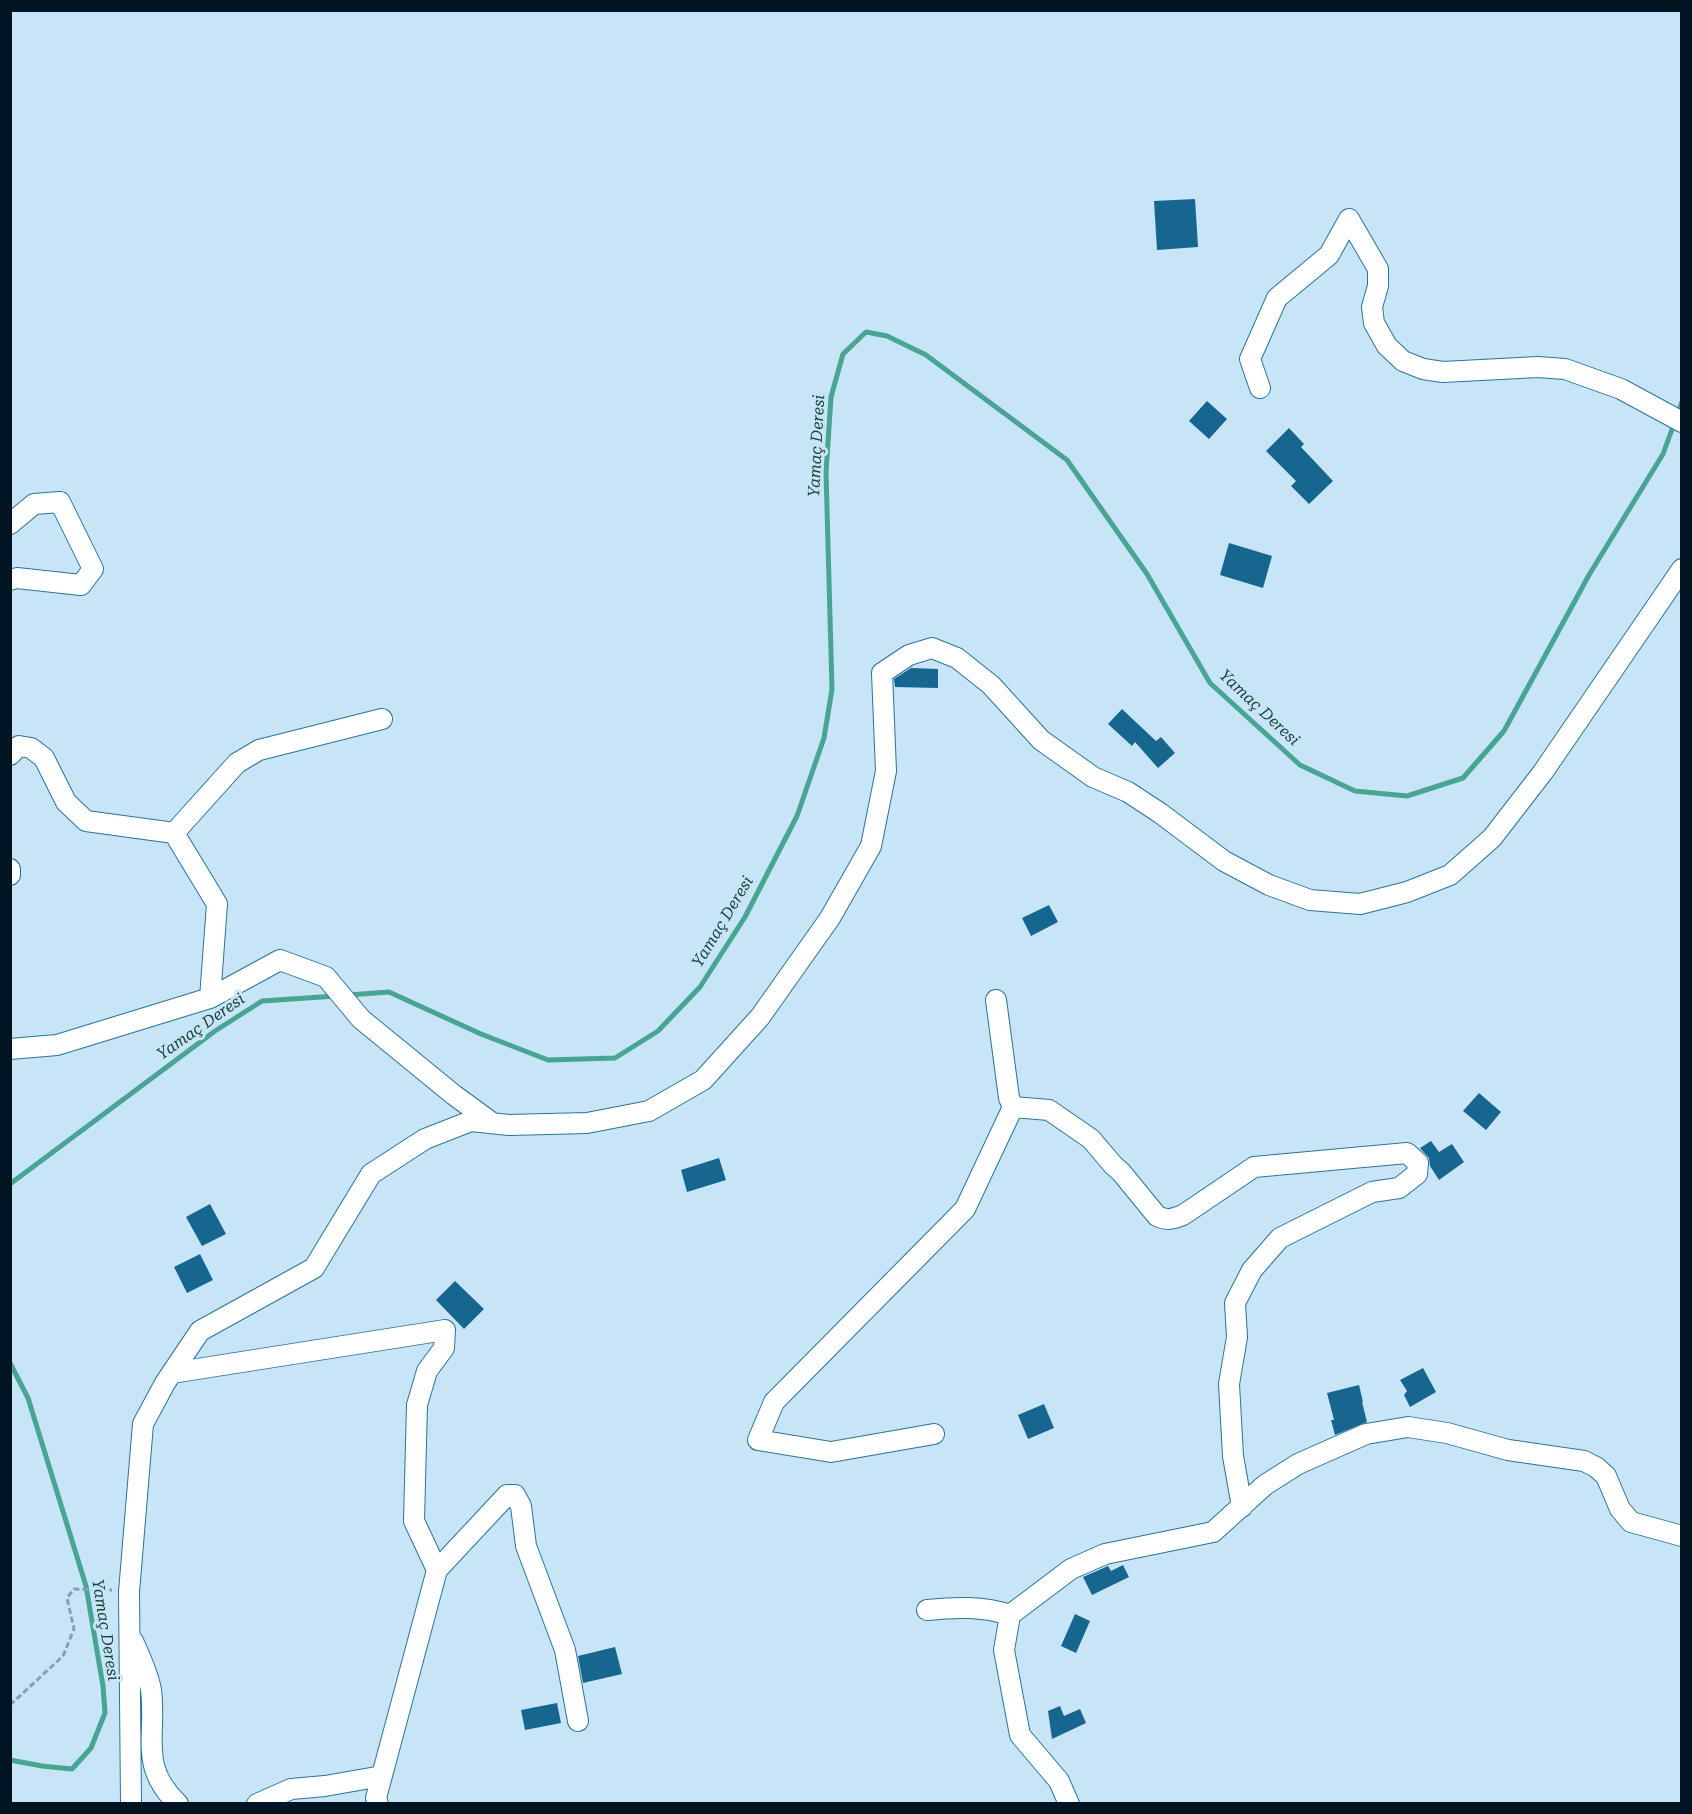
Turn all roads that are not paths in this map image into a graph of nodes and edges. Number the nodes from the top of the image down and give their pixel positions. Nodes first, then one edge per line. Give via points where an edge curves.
1 (1260, 388) dead end
2 (1673, 418) edge
3 (10, 524) edge
4 (1682, 569) edge
5 (10, 580) edge
6 (382, 719) dead end
7 (10, 755) edge
8 (174, 832) junction
9 (10, 869) edge
10 (10, 874) edge
11 (210, 998) junction
12 (996, 1000) dead end
13 (10, 1048) edge
14 (1013, 1107) junction
15 (493, 1123) junction
16 (172, 1373) junction
17 (934, 1434) dead end
18 (1242, 1507) junction
19 (1682, 1536) edge
20 (437, 1570) junction
21 (927, 1610) dead end
22 (1010, 1615) junction
23 (129, 1634) junction
24 (578, 1720) dead end
25 (382, 1776) junction
26 (131, 1803) edge
27 (177, 1803) edge
28 (256, 1803) edge
29 (378, 1803) edge
30 (1069, 1803) edge

1 - 2 street via 1250,359 1277,298 1329,255 1349,219 1378,269 1372,307 1374,323 1387,346 1403,360 1443,372 1565,369 1621,389
3 - 5 street via 34,504 60,502 93,569 81,585
4 - 15 street via 1543,772 1492,838 1450,875 1360,904 1310,900 1269,885 1224,861 1160,813 1128,792 1093,777 1041,740 991,685 957,658 932,648 909,655 882,673 886,771 871,846 830,918 760,1017 703,1080 649,1111 587,1124
6 - 8 street via 259,750 237,763
7 - 8 street via 20,746 31,748 44,758 66,802 86,821
8 - 11 street via 217,904
9 - 10 street
11 - 13 street via 57,1045
11 - 15 street via 280,960 326,977 361,1019
12 - 14 street
14 - 17 street via 965,1209 774,1402 758,1440 831,1452
14 - 18 street via 1049,1110 1091,1139 1157,1216 1164,1219 1183,1215 1254,1167 1407,1153 1418,1163 1417,1174 1399,1188 1372,1192 1280,1238 1252,1270 1235,1304 1237,1337 1229,1384 1233,1456
15 - 16 street via 471,1121 424,1139 371,1174 314,1268 200,1331
16 - 20 street via 445,1330 444,1348 428,1371 417,1405 414,1521
16 - 23 street via 143,1424
18 - 19 street via 1265,1485 1298,1464 1366,1434 1407,1426 1508,1450 1584,1461 1606,1476 1620,1509 1631,1522
18 - 22 street via 1213,1532 1105,1554 1071,1569
20 - 24 street via 507,1495 514,1495 521,1506 526,1546 565,1650
20 - 25 street
21 - 22 street via 960,1607
22 - 30 street via 1004,1650 1020,1735 1059,1781
23 - 26 street
23 - 27 street via 151,1689 152,1763 165,1791
25 - 28 street via 291,1789
25 - 29 street

